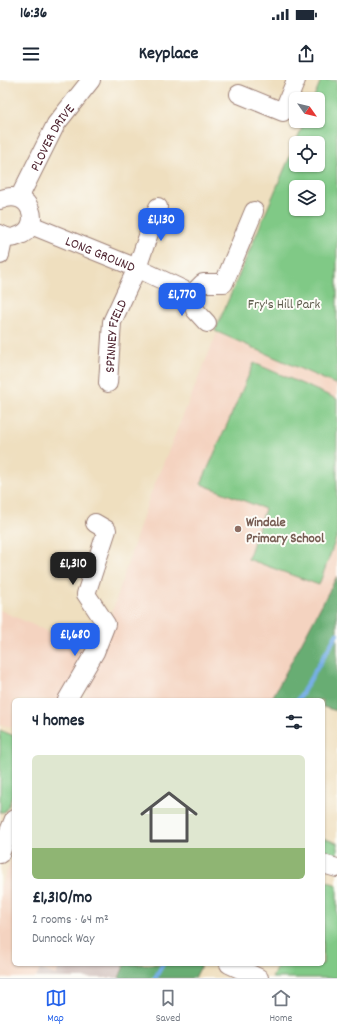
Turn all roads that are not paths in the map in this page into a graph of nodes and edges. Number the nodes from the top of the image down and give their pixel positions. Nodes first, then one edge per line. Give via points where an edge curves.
1 (91, 80) edge
2 (296, 80) edge
3 (239, 94) dead end
4 (19, 198) junction
5 (0, 200) edge
6 (158, 206) dead end
7 (254, 211) dead end
8 (31, 224) junction
9 (2, 235) edge
10 (0, 256) edge
11 (136, 268) junction
12 (192, 294) junction
13 (208, 322) dead end
14 (108, 383) dead end
15 (95, 523) dead end
16 (68, 698) edge
17 (7, 828) edge
18 (0, 854) edge
19 (325, 865) edge
20 (337, 868) edge
21 (233, 966) edge
22 (259, 978) edge

1 - 4 street, PLOVER DRIVE via 56,124
2 - 3 street via 283,112
4 - 5 street via 7,197
4 - 8 street via 30,207
6 - 11 street, SPINNEY FIELD
7 - 12 street via 224,283 203,283
8 - 9 street via 27,231 15,238
8 - 11 street, LONG GROUND
9 - 10 street
11 - 12 street, LONG GROUND
11 - 14 street, SPINNEY FIELD via 112,322
12 - 13 street via 195,310
15 - 16 street via 107,530 86,594 106,624 95,652
17 - 18 street
19 - 20 street
21 - 22 street

